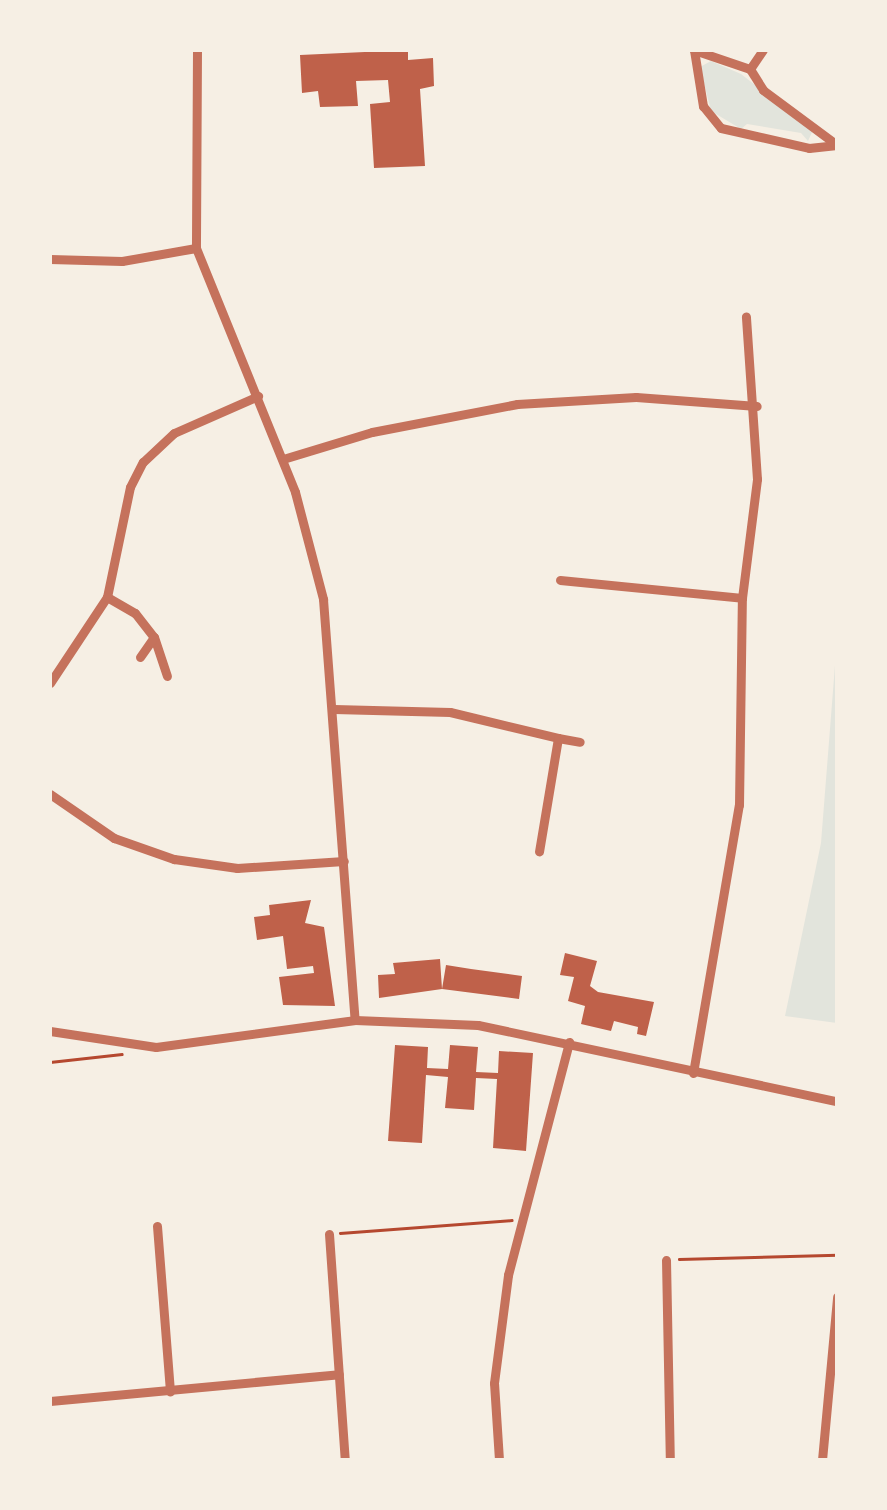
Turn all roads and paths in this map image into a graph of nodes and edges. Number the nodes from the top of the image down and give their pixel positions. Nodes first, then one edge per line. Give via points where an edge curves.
1 (197, 50) edge
2 (694, 50) edge
3 (763, 50) edge
4 (750, 70) junction
5 (837, 145) edge
6 (196, 248) junction
7 (50, 259) edge
8 (746, 316) dead end
9 (258, 396) junction
10 (757, 406) junction
11 (283, 458) junction
12 (560, 580) dead end
13 (107, 597) junction
14 (742, 598) junction
15 (154, 638) junction
16 (140, 657) dead end
17 (168, 676) dead end
18 (50, 683) edge
19 (334, 709) junction
20 (558, 738) junction
21 (580, 742) dead end
22 (50, 794) edge
23 (539, 851) dead end
24 (344, 861) junction
25 (355, 1020) junction
26 (50, 1031) edge
27 (570, 1042) junction
28 (123, 1045) junction
29 (50, 1062) edge
30 (693, 1073) junction
31 (837, 1101) edge
32 (521, 1220) junction
33 (157, 1226) dead end
34 (329, 1234) joint
35 (837, 1255) edge
36 (666, 1260) joint
37 (837, 1297) edge
38 (339, 1374) junction
39 (170, 1391) junction
40 (50, 1402) edge
41 (345, 1460) edge
42 (499, 1460) edge
43 (670, 1460) edge
44 (822, 1460) edge

1 - 6 street
2 - 4 street
2 - 5 street via 702,106 721,128 810,148
3 - 4 street
4 - 5 street via 764,90
6 - 7 street via 122,261
6 - 9 street
8 - 10 street
9 - 11 street
9 - 13 street via 174,433 142,462 130,486
10 - 11 street via 636,397 517,404 372,432
10 - 14 street via 757,480
11 - 19 street via 323,600
12 - 14 street
13 - 15 street via 135,614
13 - 18 street
14 - 30 street via 740,805
15 - 16 street
15 - 17 street
19 - 20 street via 450,712
19 - 24 street
20 - 21 street
20 - 23 street
22 - 24 street via 114,838 174,859 237,868
24 - 25 street
25 - 27 street via 478,1025
25 - 28 street via 212,1044
26 - 28 street
27 - 30 street
27 - 32 street
28 - 29 path via 121,1055
30 - 31 street
32 - 34 path
32 - 42 street via 494,1383
33 - 39 street
34 - 38 street
35 - 36 path
36 - 43 street
37 - 44 street
38 - 39 street
38 - 41 street
39 - 40 street

